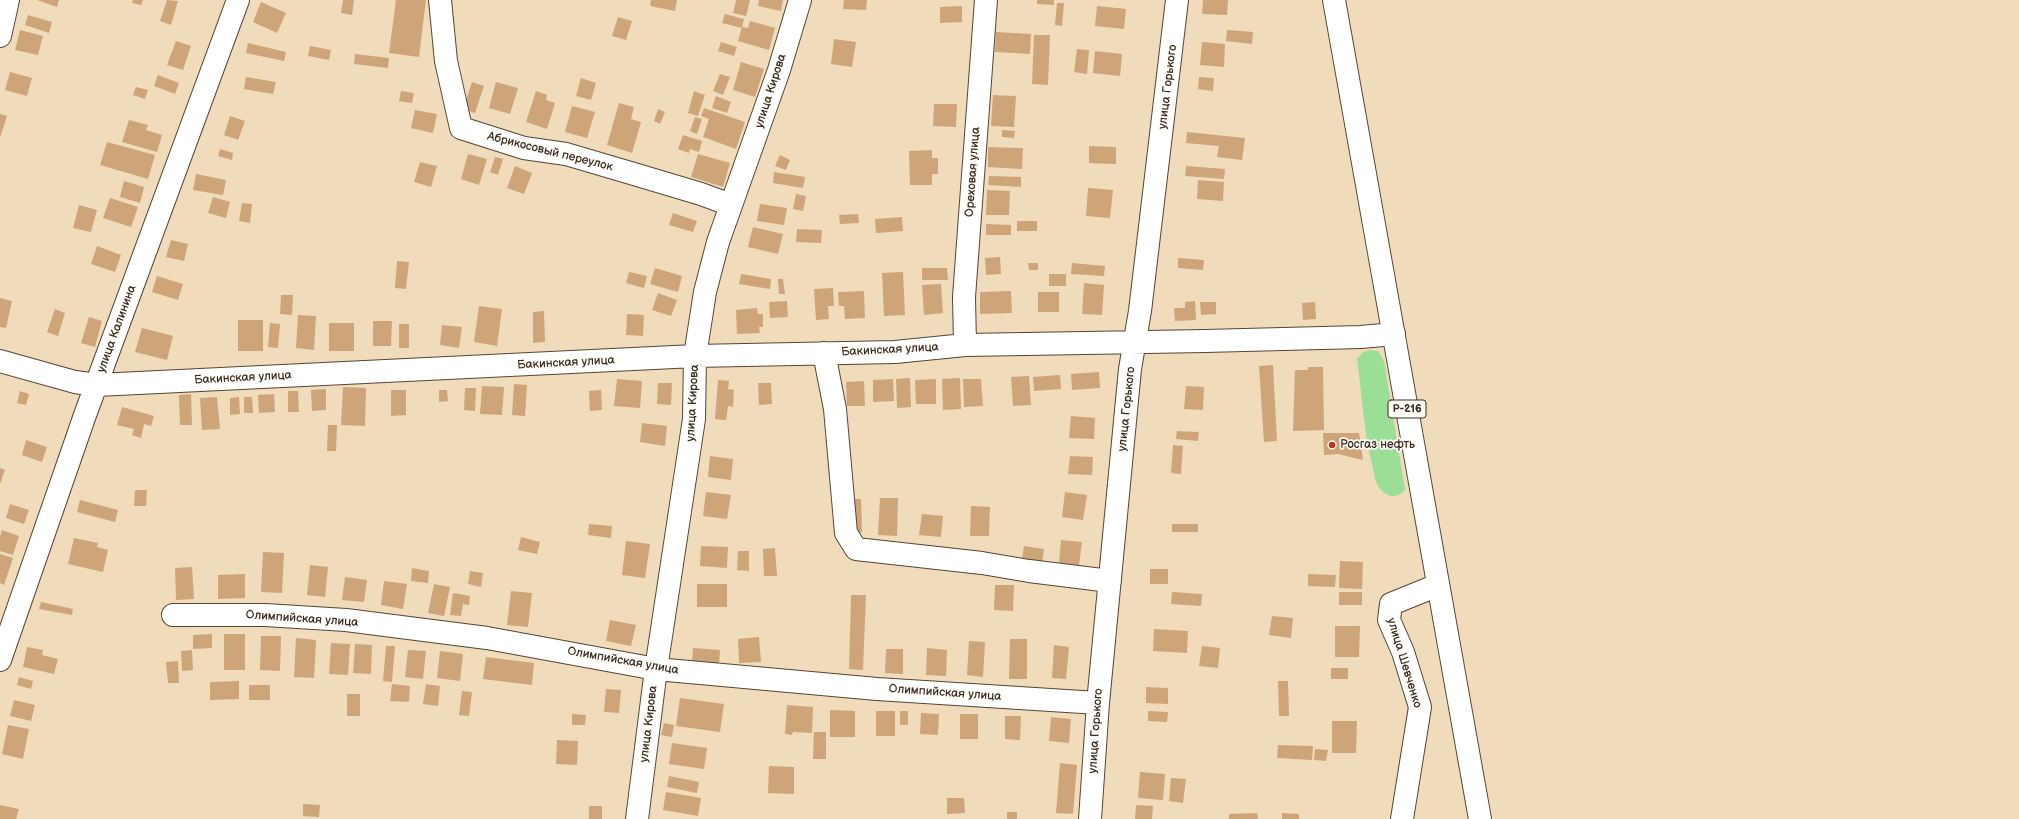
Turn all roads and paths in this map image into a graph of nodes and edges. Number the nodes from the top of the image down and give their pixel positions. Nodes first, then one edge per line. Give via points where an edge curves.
1 (8, 0) edge
2 (238, 0) edge
3 (800, 0) edge
4 (986, 0) edge
5 (1177, 0) edge
6 (1334, 0) edge
7 (440, 5) edge
8 (0, 36) edge
9 (731, 205) junction
10 (1394, 334) junction
11 (1135, 342) junction
12 (965, 345) junction
13 (824, 353) junction
14 (695, 356) junction
15 (0, 361) edge
16 (97, 385) junction
17 (1110, 581) junction
18 (1438, 585) junction
19 (172, 615) dead end
20 (0, 660) edge
21 (656, 669) junction
22 (1098, 703) junction
23 (637, 819) edge
24 (1090, 819) edge
25 (1402, 819) edge
26 (1480, 819) edge

1 - 8 main road
2 - 16 main road, улица Калинина
3 - 9 main road, улица Кирова via 779,70
4 - 12 main road, Ореховая улица via 964,297
5 - 11 main road, улица Горького
6 - 10 main road, Р-216
7 - 9 main road, Абрикосовый переулок via 446,61 461,128 524,148 566,154
9 - 14 main road, улица Кирова via 704,292
10 - 11 main road, Бакинская улица
10 - 18 main road, Р-216
11 - 12 main road, Бакинская улица
11 - 17 main road, улица Горького via 1130,369
12 - 13 main road, Бакинская улица via 895,352
13 - 14 main road, Бакинская улица
13 - 17 main road via 835,409 846,533 856,549
14 - 16 main road, Бакинская улица
14 - 21 main road, улица Кирова via 694,419
15 - 16 main road, Бакинская улица via 75,382
16 - 20 main road, улица Калинина
17 - 22 main road, улица Горького
18 - 25 main road, улица Шевченко via 1391,604 1389,612 1389,620 1403,652 1420,707
18 - 26 main road, Р-216
19 - 21 main road, Олимпийская улица via 265,615 346,620 487,638
21 - 22 main road, Олимпийская улица via 876,689
21 - 23 main road, улица Кирова
22 - 24 main road, улица Горького

